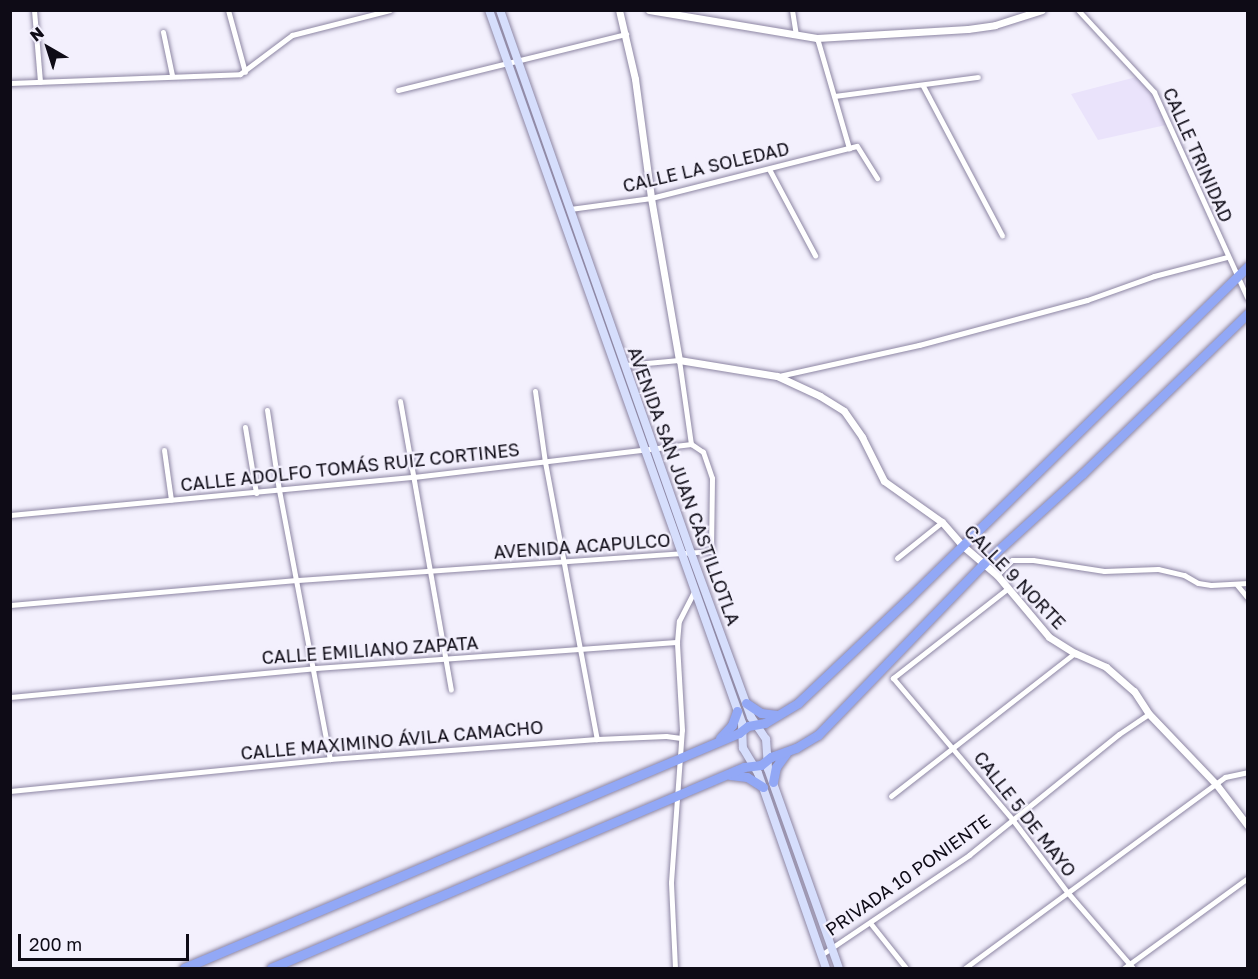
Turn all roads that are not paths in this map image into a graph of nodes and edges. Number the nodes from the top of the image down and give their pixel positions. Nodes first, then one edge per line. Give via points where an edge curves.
1 (34, 10) edge
2 (228, 10) edge
3 (390, 10) edge
4 (489, 10) edge
5 (500, 10) edge
6 (619, 10) edge
7 (649, 10) edge
8 (792, 10) edge
9 (1042, 10) edge
10 (1078, 10) edge
11 (163, 32) dead end
12 (626, 34) junction
13 (796, 34) junction
14 (817, 38) junction
15 (518, 61) junction
16 (508, 62) junction
17 (244, 72) junction
18 (172, 75) junction
19 (978, 77) dead end
20 (40, 82) junction
21 (10, 83) edge
22 (923, 86) junction
23 (398, 90) dead end
24 (835, 96) junction
25 (849, 148) junction
26 (769, 169) junction
27 (877, 178) dead end
28 (651, 198) junction
29 (570, 209) junction
30 (1002, 235) dead end
31 (815, 255) dead end
32 (1227, 257) junction
33 (1248, 266) edge
34 (1237, 276) junction
35 (1248, 299) edge
36 (1248, 313) edge
37 (679, 360) junction
38 (625, 364) junction
39 (777, 376) junction
40 (535, 391) dead end
41 (400, 401) dead end
42 (267, 410) dead end
43 (245, 427) dead end
44 (691, 444) junction
45 (164, 450) dead end
46 (651, 450) junction
47 (545, 462) junction
48 (414, 477) junction
49 (279, 490) junction
50 (256, 493) junction
51 (171, 500) junction
52 (10, 515) edge
53 (942, 522) junction
54 (963, 546) junction
55 (691, 553) junction
56 (682, 554) junction
57 (897, 558) dead end
58 (563, 562) junction
59 (983, 564) junction
60 (430, 572) junction
61 (997, 575) junction
62 (297, 580) junction
63 (1248, 583) edge
64 (1237, 585) junction
65 (1007, 589) junction
66 (695, 590) junction
67 (1248, 598) edge
68 (10, 605) edge
69 (677, 642) junction
70 (579, 650) junction
71 (1075, 653) junction
72 (446, 658) junction
73 (315, 668) junction
74 (451, 690) dead end
75 (10, 697) edge
76 (746, 704) junction
77 (737, 711) junction
78 (1149, 714) junction
79 (777, 715) junction
80 (755, 725) junction
81 (743, 730) junction
82 (681, 738) junction
83 (597, 739) junction
84 (710, 744) junction
85 (954, 749) junction
86 (787, 752) junction
87 (680, 757) junction
88 (330, 759) junction
89 (767, 760) junction
90 (754, 765) junction
91 (1248, 772) edge
92 (728, 775) junction
93 (773, 782) junction
94 (1216, 784) junction
95 (763, 787) junction
96 (10, 791) edge
97 (891, 796) dead end
98 (676, 797) junction
99 (1012, 819) junction
100 (1248, 826) edge
101 (1248, 878) edge
102 (1068, 893) junction
103 (871, 924) junction
104 (832, 948) junction
105 (821, 955) junction
106 (1131, 966) edge
107 (184, 969) edge
108 (271, 969) edge
109 (675, 969) edge
110 (826, 969) edge
111 (839, 969) edge
112 (906, 969) edge
113 (965, 969) edge
114 (1124, 969) edge

1 - 20 street
2 - 17 street
3 - 17 street via 292,35
4 - 16 main road, AVENIDA SAN JUAN CASTILLOTLA
5 - 15 main road, AVENIDA SAN JUAN CASTILLOTLA
6 - 12 street, AVENIDA ACAPULCO
7 - 13 street
8 - 13 street
9 - 14 street via 968,29
10 - 32 street, CALLE TRINIDAD via 1154,92
11 - 18 street
12 - 15 street
12 - 28 street, AVENIDA ACAPULCO
13 - 14 street
14 - 24 street
15 - 16 street
15 - 29 main road, AVENIDA SAN JUAN CASTILLOTLA
16 - 23 street
16 - 46 main road, AVENIDA SAN JUAN CASTILLOTLA
17 - 18 street
18 - 20 street
19 - 22 street
20 - 21 street
22 - 24 street
22 - 30 street
24 - 25 street
25 - 26 street, CALLE LA SOLEDAD
25 - 27 street via 858,147
26 - 28 street, CALLE LA SOLEDAD
26 - 31 street
28 - 29 street, CALLE LA SOLEDAD
28 - 37 street, AVENIDA ACAPULCO
29 - 38 main road, AVENIDA SAN JUAN CASTILLOTLA
32 - 34 street, CALLE TRINIDAD
32 - 39 street via 931,342
33 - 34 highway
34 - 35 street, CALLE TRINIDAD
34 - 54 highway
36 - 59 highway
37 - 38 street
37 - 39 street, CALLE 9 NORTE
37 - 44 street, AVENIDA ACAPULCO
38 - 46 main road, AVENIDA SAN JUAN CASTILLOTLA
39 - 53 street, CALLE 9 NORTE via 844,411 884,481
40 - 47 street
41 - 48 street
42 - 49 street
43 - 50 street
44 - 46 street, CALLE ADOLFO TOMÁS RUIZ CORTINES
44 - 55 street, AVENIDA ACAPULCO via 703,452 712,478 711,551
45 - 51 street
46 - 47 street, CALLE ADOLFO TOMÁS RUIZ CORTINES
46 - 55 main road, AVENIDA SAN JUAN CASTILLOTLA
46 - 56 main road, AVENIDA SAN JUAN CASTILLOTLA
47 - 48 street, CALLE ADOLFO TOMÁS RUIZ CORTINES
47 - 58 street
48 - 49 street, CALLE ADOLFO TOMÁS RUIZ CORTINES
48 - 60 street
49 - 50 street, CALLE ADOLFO TOMÁS RUIZ CORTINES
49 - 62 street
50 - 51 street, CALLE ADOLFO TOMÁS RUIZ CORTINES
51 - 52 street, CALLE ADOLFO TOMÁS RUIZ CORTINES
53 - 54 street, CALLE 9 NORTE
53 - 57 street
54 - 59 street, CALLE 9 NORTE
54 - 79 highway via 814,689
55 - 56 street, AVENIDA ACAPULCO
55 - 76 main road, AVENIDA SAN JUAN CASTILLOTLA
56 - 58 street, AVENIDA ACAPULCO
56 - 66 main road, AVENIDA SAN JUAN CASTILLOTLA
58 - 60 street, AVENIDA ACAPULCO
58 - 70 street
59 - 61 street, CALLE 9 NORTE
59 - 86 highway via 831,724
60 - 62 street, AVENIDA ACAPULCO
60 - 72 street
61 - 64 street via 1012,560 1033,560 1104,571 1158,569 1198,583
61 - 65 street, CALLE 9 NORTE
62 - 68 street, AVENIDA ACAPULCO
62 - 73 street
63 - 64 street
64 - 67 street
65 - 71 street, CALLE 9 NORTE via 1049,637
65 - 85 street, CALLE 5 DE MAYO via 893,678
66 - 69 street via 679,621
66 - 77 main road, AVENIDA SAN JUAN CASTILLOTLA
69 - 70 street, CALLE EMILIANO ZAPATA
69 - 82 street
70 - 72 street, CALLE EMILIANO ZAPATA
70 - 83 street
71 - 78 street, CALLE 9 NORTE via 1120,678
71 - 85 street
72 - 73 street, CALLE EMILIANO ZAPATA
72 - 74 street
73 - 75 street, CALLE EMILIANO ZAPATA
73 - 88 street
76 - 79 highway via 761,713
76 - 80 main road, AVENIDA SAN JUAN CASTILLOTLA
77 - 81 main road, AVENIDA SAN JUAN CASTILLOTLA
77 - 84 highway via 729,729
78 - 94 street, CALLE 9 NORTE
78 - 99 street, PRIVADA 10 PONIENTE
79 - 80 highway
80 - 81 highway
80 - 89 main road, AVENIDA SAN JUAN CASTILLOTLA via 766,739
81 - 84 highway
81 - 90 main road, AVENIDA SAN JUAN CASTILLOTLA via 743,748
82 - 83 street, CALLE MAXIMINO ÁVILA CAMACHO
82 - 87 street
83 - 88 street, CALLE MAXIMINO ÁVILA CAMACHO
84 - 87 highway
85 - 97 street
85 - 99 street, CALLE 5 DE MAYO
86 - 89 highway
86 - 93 highway via 776,767
87 - 98 street
87 - 107 highway
88 - 96 street, CALLE MAXIMINO ÁVILA CAMACHO
89 - 90 highway
89 - 93 main road, AVENIDA SAN JUAN CASTILLOTLA
90 - 92 highway
90 - 95 main road, AVENIDA SAN JUAN CASTILLOTLA
91 - 94 street via 1225,777
92 - 95 highway via 747,777
92 - 98 highway
93 - 104 main road, AVENIDA SAN JUAN CASTILLOTLA
94 - 100 street, CALLE 9 NORTE
94 - 102 street
95 - 105 main road, AVENIDA SAN JUAN CASTILLOTLA
98 - 108 highway
98 - 109 street via 671,882
99 - 102 street, CALLE 5 DE MAYO
99 - 103 street, PRIVADA 10 PONIENTE via 969,855
101 - 106 street
102 - 106 street, CALLE 5 DE MAYO
102 - 113 street
103 - 104 street, PRIVADA 10 PONIENTE
103 - 112 street
104 - 105 street, PRIVADA 10 PONIENTE
104 - 111 main road, AVENIDA SAN JUAN CASTILLOTLA
105 - 110 main road, AVENIDA SAN JUAN CASTILLOTLA
106 - 114 street

